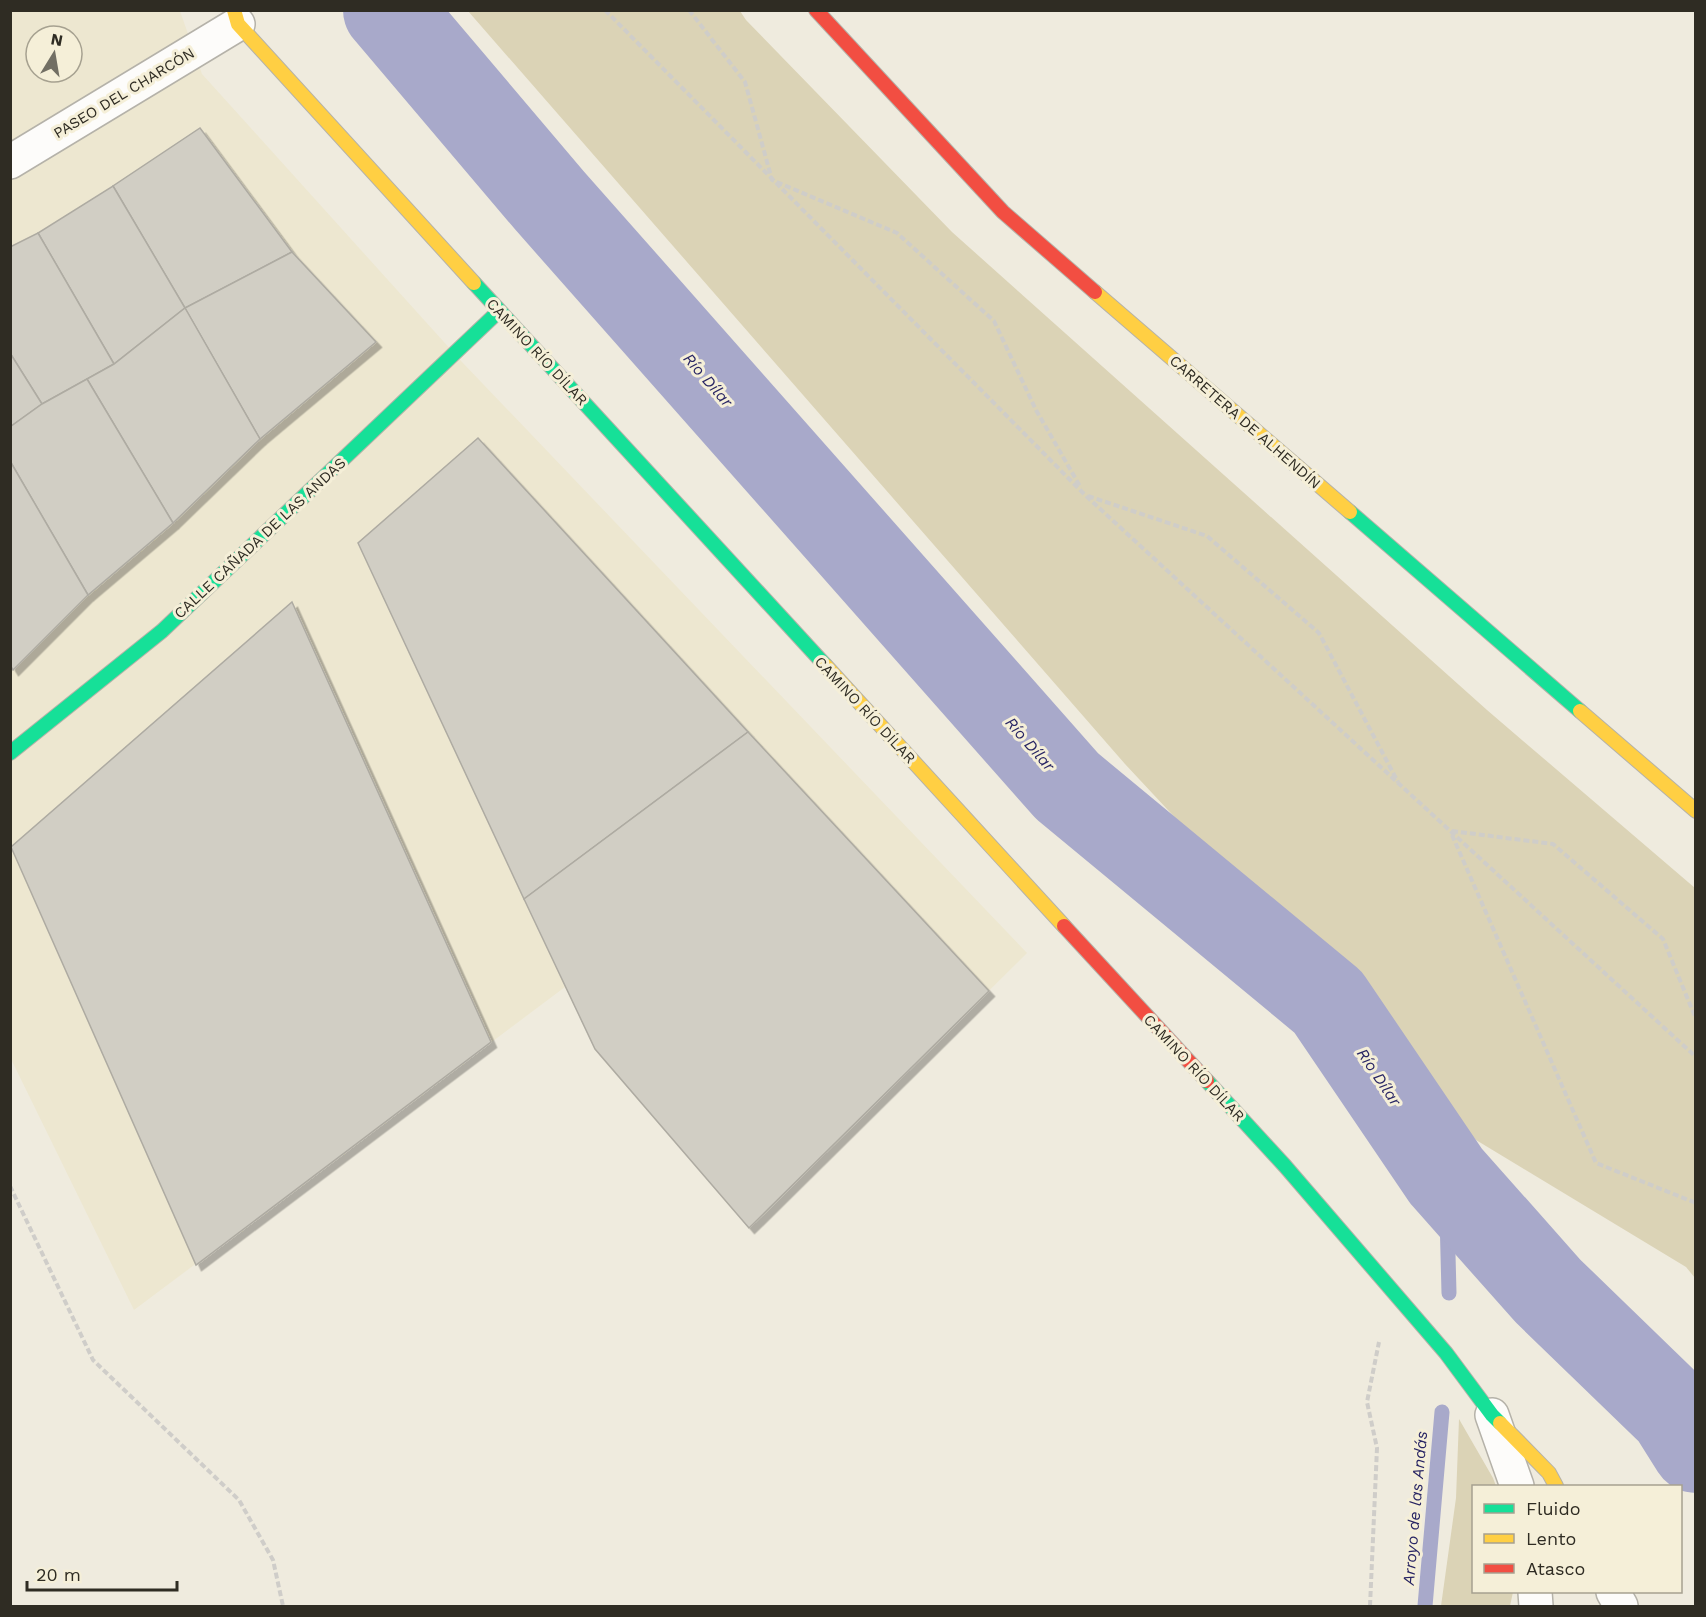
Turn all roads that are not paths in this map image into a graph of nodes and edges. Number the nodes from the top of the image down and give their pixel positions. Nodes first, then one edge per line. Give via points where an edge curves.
1 (816, 10) edge
2 (236, 17) edge
3 (10, 162) edge
4 (499, 311) junction
5 (10, 753) edge
6 (1695, 811) edge
7 (1492, 1415) junction
8 (1517, 1485) edge
9 (1555, 1485) edge

1 - 6 street, CARRETERA DE ALHENDÍN via 1003,212
2 - 3 street, PASEO DEL CHARCÓN
2 - 4 street, CAMINO RÍO DÍLAR
4 - 5 street, CALLE CAÑADA DE LAS ANDAS via 162,631
4 - 7 street, CAMINO RÍO DÍLAR via 1285,1166 1446,1353
7 - 8 street, CAMINO RÍO DÍLAR
7 - 9 street, CAMINO RÍO DÍLAR via 1549,1473

